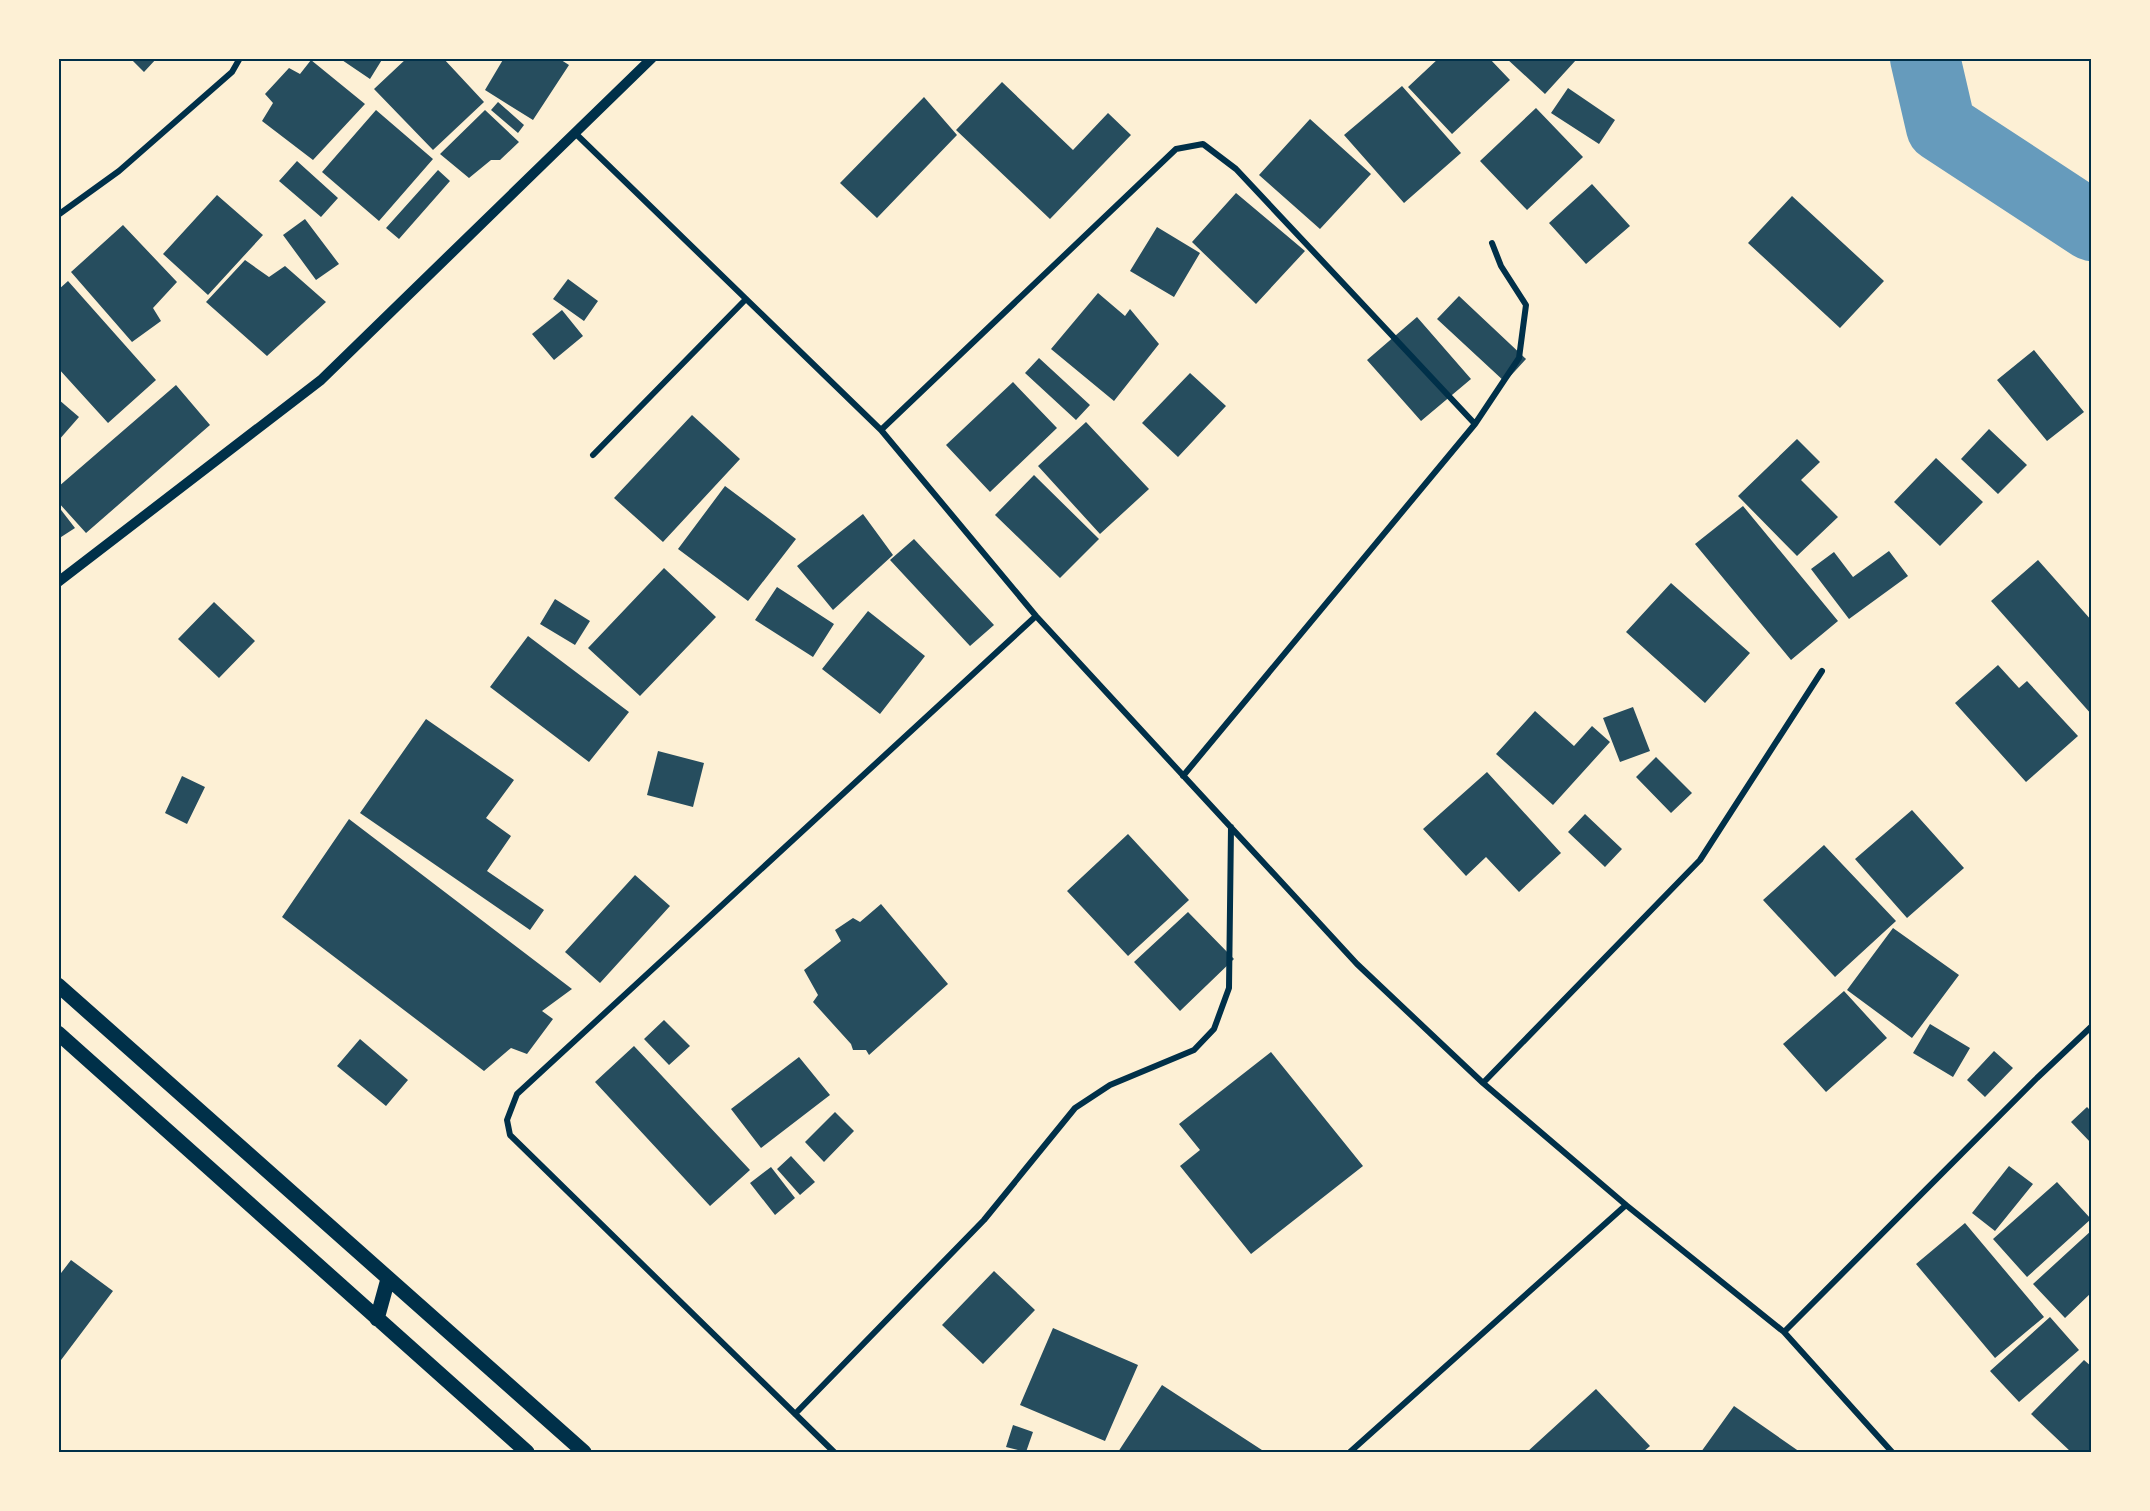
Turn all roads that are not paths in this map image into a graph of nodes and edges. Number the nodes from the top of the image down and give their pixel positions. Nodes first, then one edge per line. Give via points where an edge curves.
1 (240, 58) edge
2 (652, 58) edge
3 (574, 132) junction
4 (58, 214) edge
5 (1492, 243) dead end
6 (746, 299) junction
7 (1475, 424) junction
8 (881, 430) junction
9 (593, 455) dead end
10 (58, 582) edge
11 (1036, 616) junction
12 (1822, 671) dead end
13 (1184, 776) junction
14 (1231, 827) junction
15 (58, 985) edge
16 (2091, 1026) edge
17 (58, 1034) edge
18 (1483, 1083) junction
19 (1626, 1204) junction
20 (388, 1279) junction
21 (377, 1318) junction
22 (1784, 1332) junction
23 (795, 1414) junction
24 (527, 1452) edge
25 (584, 1452) edge
26 (834, 1452) edge
27 (1350, 1452) edge
28 (1892, 1452) edge

1 - 4 street via 232,72 119,171
2 - 3 street
3 - 6 street
3 - 10 street via 321,380
5 - 7 street via 1501,266 1526,305 1519,358
6 - 8 street
6 - 9 street
7 - 8 street via 1236,169 1203,144 1176,149
7 - 13 street
8 - 11 street
11 - 13 street
11 - 23 street via 517,1094 507,1120 510,1135
12 - 18 street via 1700,860
13 - 14 street
14 - 18 street via 1357,964
14 - 23 street via 1229,988 1214,1029 1194,1050 1110,1085 1075,1108 984,1220
15 - 20 main road
16 - 22 street
17 - 21 main road
18 - 19 street
19 - 22 street
19 - 27 street
20 - 21 main road
20 - 25 main road
21 - 24 main road
22 - 28 street
23 - 26 street

